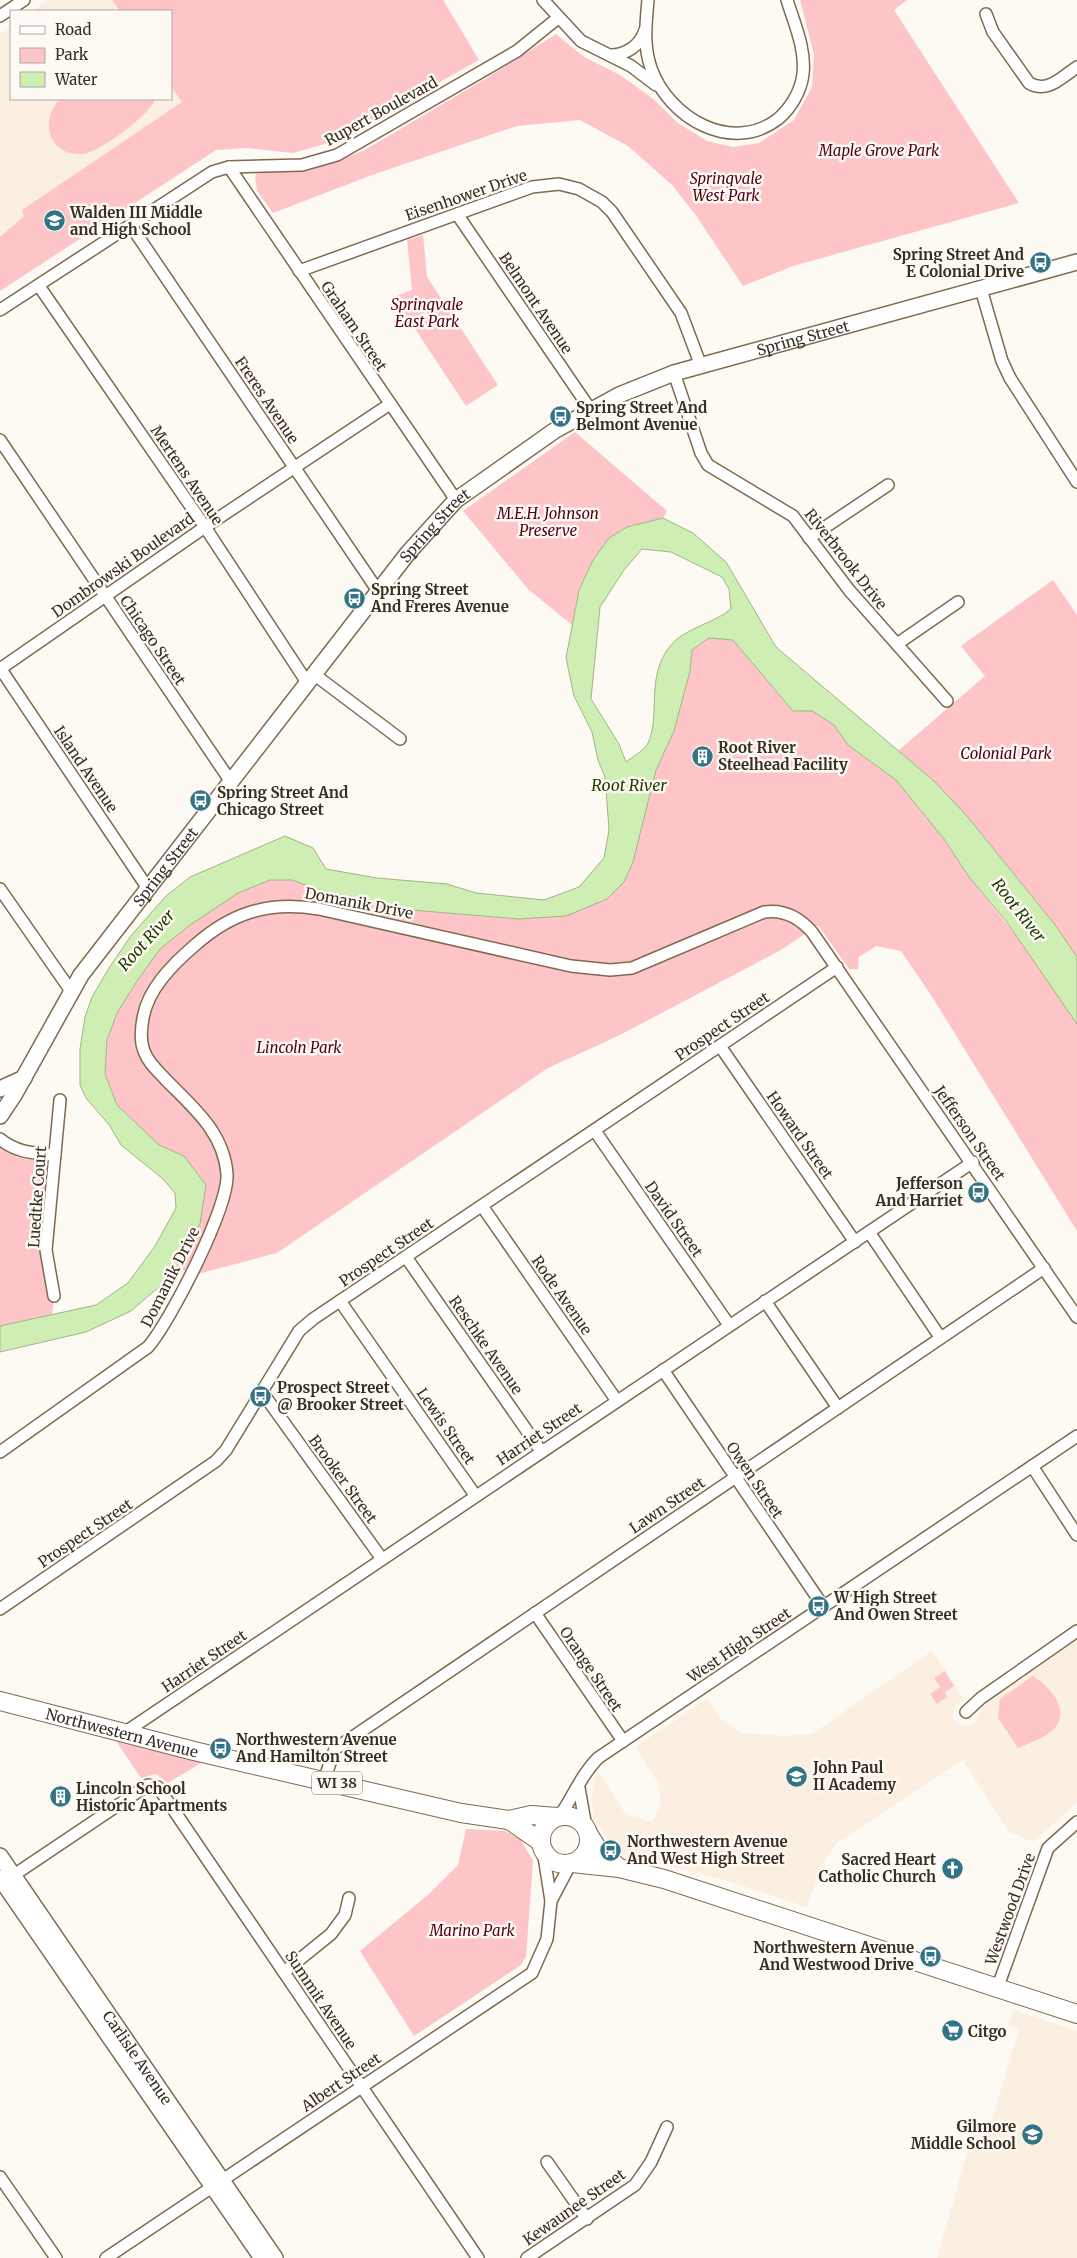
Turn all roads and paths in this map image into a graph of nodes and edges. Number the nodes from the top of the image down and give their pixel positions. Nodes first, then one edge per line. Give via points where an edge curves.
1 (24, 0) edge
2 (543, 0) edge
3 (648, 0) edge
4 (787, 0) edge
5 (986, 14) dead end
6 (0, 16) edge
7 (558, 18) junction
8 (646, 26) junction
9 (603, 53) junction
10 (1077, 67) edge
11 (666, 95) junction
12 (229, 167) junction
13 (457, 214) junction
14 (131, 226) junction
15 (1077, 262) edge
16 (299, 271) junction
17 (39, 286) junction
18 (980, 289) junction
19 (0, 310) edge
20 (701, 366) junction
21 (674, 373) junction
22 (390, 404) junction
23 (590, 409) junction
24 (0, 440) edge
25 (295, 469) junction
26 (1077, 482) edge
27 (888, 484) dead end
28 (456, 500) junction
29 (205, 527) junction
30 (809, 538) junction
31 (378, 591) junction
32 (105, 596) junction
33 (958, 602) dead end
34 (897, 644) junction
35 (0, 668) edge
36 (312, 679) junction
37 (947, 702) dead end
38 (400, 739) dead end
39 (231, 782) junction
40 (147, 887) junction
41 (0, 889) edge
42 (837, 967) junction
43 (71, 991) junction
44 (720, 1046) junction
45 (24, 1078) junction
46 (0, 1089) edge
47 (60, 1100) dead end
48 (0, 1116) edge
49 (595, 1131) junction
50 (0, 1139) edge
51 (55, 1155) junction
52 (973, 1162) junction
53 (482, 1206) junction
54 (869, 1232) junction
55 (855, 1242) junction
56 (406, 1257) junction
57 (1044, 1268) junction
58 (54, 1296) dead end
59 (340, 1301) junction
60 (765, 1301) junction
61 (1077, 1317) edge
62 (729, 1325) junction
63 (940, 1337) junction
64 (663, 1370) junction
65 (262, 1392) junction
66 (616, 1400) junction
67 (838, 1408) junction
68 (1077, 1436) edge
69 (541, 1451) junction
70 (0, 1452) edge
71 (1032, 1466) junction
72 (735, 1476) junction
73 (475, 1495) junction
74 (1077, 1535) edge
75 (382, 1559) junction
76 (823, 1606) junction
77 (0, 1609) edge
78 (535, 1613) junction
79 (1077, 1631) edge
80 (0, 1701) edge
81 (966, 1712) dead end
82 (124, 1733) junction
83 (623, 1742) junction
84 (324, 1780) junction
85 (579, 1788) junction
86 (558, 1817) junction
87 (509, 1820) junction
88 (1077, 1822) edge
89 (587, 1831) junction
90 (542, 1846) junction
91 (0, 1856) edge
92 (571, 1863) junction
93 (619, 1868) junction
94 (4, 1880) edge
95 (348, 1898) dead end
96 (551, 1901) junction
97 (284, 1972) junction
98 (997, 1989) junction
99 (1077, 2014) edge
100 (361, 2087) junction
101 (667, 2128) dead end
102 (547, 2162) dead end
103 (0, 2176) edge
104 (218, 2184) junction
105 (586, 2219) junction
106 (56, 2258) edge
107 (106, 2258) edge
108 (262, 2258) edge
109 (276, 2258) edge
110 (478, 2258) edge
111 (527, 2258) edge

1 - 6 street
2 - 7 street
3 - 8 street
4 - 11 street via 803,62 803,74 790,107 773,123 751,132 730,134 707,128 693,120
5 - 10 street via 993,32 1035,87 1049,86
7 - 9 street via 581,41
7 - 12 street, Rupert Boulevard via 517,51 337,155 302,165
8 - 9 street via 641,40 633,48 620,54
8 - 11 street via 648,58 653,74
9 - 11 street via 640,72
12 - 14 street, Rupert Boulevard via 212,172
12 - 16 street, Graham Street
13 - 16 street, Eisenhower Drive
13 - 20 street, Eisenhower Drive via 545,184 565,185 591,194 612,212 673,301 687,326
13 - 23 street, Belmont Avenue
14 - 17 street, Rupert Boulevard
14 - 25 street, Freres Avenue
15 - 18 main road, Spring Street
16 - 22 street, Graham Street
17 - 19 street, Rupert Boulevard
17 - 29 street, Mertens Avenue
18 - 20 main road, Spring Street
18 - 26 street via 1010,378
20 - 21 main road, Spring Street
21 - 23 main road, Spring Street
21 - 30 street, Riverbrook Drive via 708,465 786,510
22 - 25 street, Dombrowski Boulevard
22 - 28 street, Graham Street
23 - 28 main road, Spring Street
24 - 32 street, Chicago Street
25 - 29 street, Dombrowski Boulevard
25 - 31 street, Freres Avenue
27 - 30 street
28 - 31 main road, Spring Street
29 - 32 street, Dombrowski Boulevard
29 - 36 street, Mertens Avenue
30 - 34 street, Riverbrook Drive
31 - 36 main road, Spring Street
32 - 35 street, Dombrowski Boulevard
32 - 39 street, Chicago Street
33 - 34 street
34 - 37 street, Riverbrook Drive
35 - 40 street, Island Avenue
36 - 38 street, Mertens Avenue
36 - 39 main road, Spring Street
39 - 40 main road, Spring Street
40 - 43 main road, Spring Street
41 - 43 street
42 - 44 street, Prospect Street
42 - 52 street, Jefferson Street
42 - 70 street, Domanik Drive via 805,924 797,917 780,911 754,915 643,964 610,970 571,966 343,913 295,905 249,911 226,922 204,936 152,991 140,1030 144,1051 154,1066 206,1120 217,1137 227,1173 218,1217 158,1335 148,1347
43 - 45 main road, Spring Street
44 - 49 street, Prospect Street
44 - 55 street, Howard Street
45 - 46 main road
45 - 48 main road, Spring Street
47 - 51 street, Luedtke Court
49 - 53 street, Prospect Street
49 - 62 street, David Street
50 - 51 street via 17,1150
51 - 58 street, Luedtke Court via 46,1250
52 - 54 street, Harriet Street
52 - 57 street, Jefferson Street
53 - 56 street, Prospect Street
53 - 66 street, Rode Avenue
54 - 55 street, Harriet Street
54 - 63 street
55 - 60 street, Harriet Street
56 - 59 street, Prospect Street
56 - 69 street, Reschke Avenue
57 - 61 street, Jefferson Street
57 - 63 street, Lawn Street
59 - 65 street, Prospect Street via 299,1331
59 - 73 street, Lewis Street
60 - 62 street, Harriet Street
60 - 67 street
62 - 64 street, Harriet Street
63 - 67 street, Lawn Street
64 - 66 street, Harriet Street
64 - 72 street, Owen Street
65 - 75 street, Brooker Street
65 - 77 street, Prospect Street via 216,1461
66 - 69 street, Harriet Street
67 - 72 street, Lawn Street
68 - 71 street, West High Street
69 - 73 street, Harriet Street
71 - 74 street
71 - 76 street, West High Street
72 - 76 street, Owen Street
72 - 78 street, Lawn Street
73 - 75 street, Harriet Street
75 - 82 street, Harriet Street
76 - 83 street, West High Street
78 - 83 street, Orange Street
78 - 84 street, Lawn Street via 335,1749
79 - 81 street
80 - 82 main road, Northwestern Avenue / WI 38
82 - 84 main road, Northwestern Avenue / WI 38
83 - 85 street, West High Street via 585,1771
84 - 87 main road, Northwestern Avenue / WI 38 via 463,1813
85 - 86 street, West High Street
85 - 89 street
86 - 87 main road, Northwestern Avenue / WI 38 via 531,1814
86 - 89 main road, WI 38 via 573,1817
86 - 90 main road via 545,1827
87 - 90 main road, Northwestern Avenue / WI 38
88 - 98 street, Westwood Drive via 1048,1848
89 - 92 main road via 587,1850
89 - 93 main road, WI 38 via 598,1848
90 - 92 main road, WI 38 via 554,1861
90 - 96 street, Albert Street
91 - 94 main road, Carlisle Avenue
92 - 93 main road, WI 38
92 - 96 street, Albert Street
93 - 98 main road, WI 38 via 725,1899
94 - 97 street, Summit Avenue via 142,1788 153,1785 162,1791
94 - 104 main road, Carlisle Avenue
95 - 97 street via 345,1914 331,1934
96 - 100 street, Albert Street via 547,1939 532,1973
97 - 100 street, Summit Avenue
98 - 99 main road, WI 38
100 - 104 street, Albert Street
100 - 110 street, Summit Avenue
101 - 105 street, Kewaunee Street via 651,2162 635,2185
102 - 105 street
103 - 106 street
104 - 107 street, Albert Street
104 - 108 main road, Carlisle Avenue
104 - 109 main road, Carlisle Avenue
105 - 111 street, Kewaunee Street

